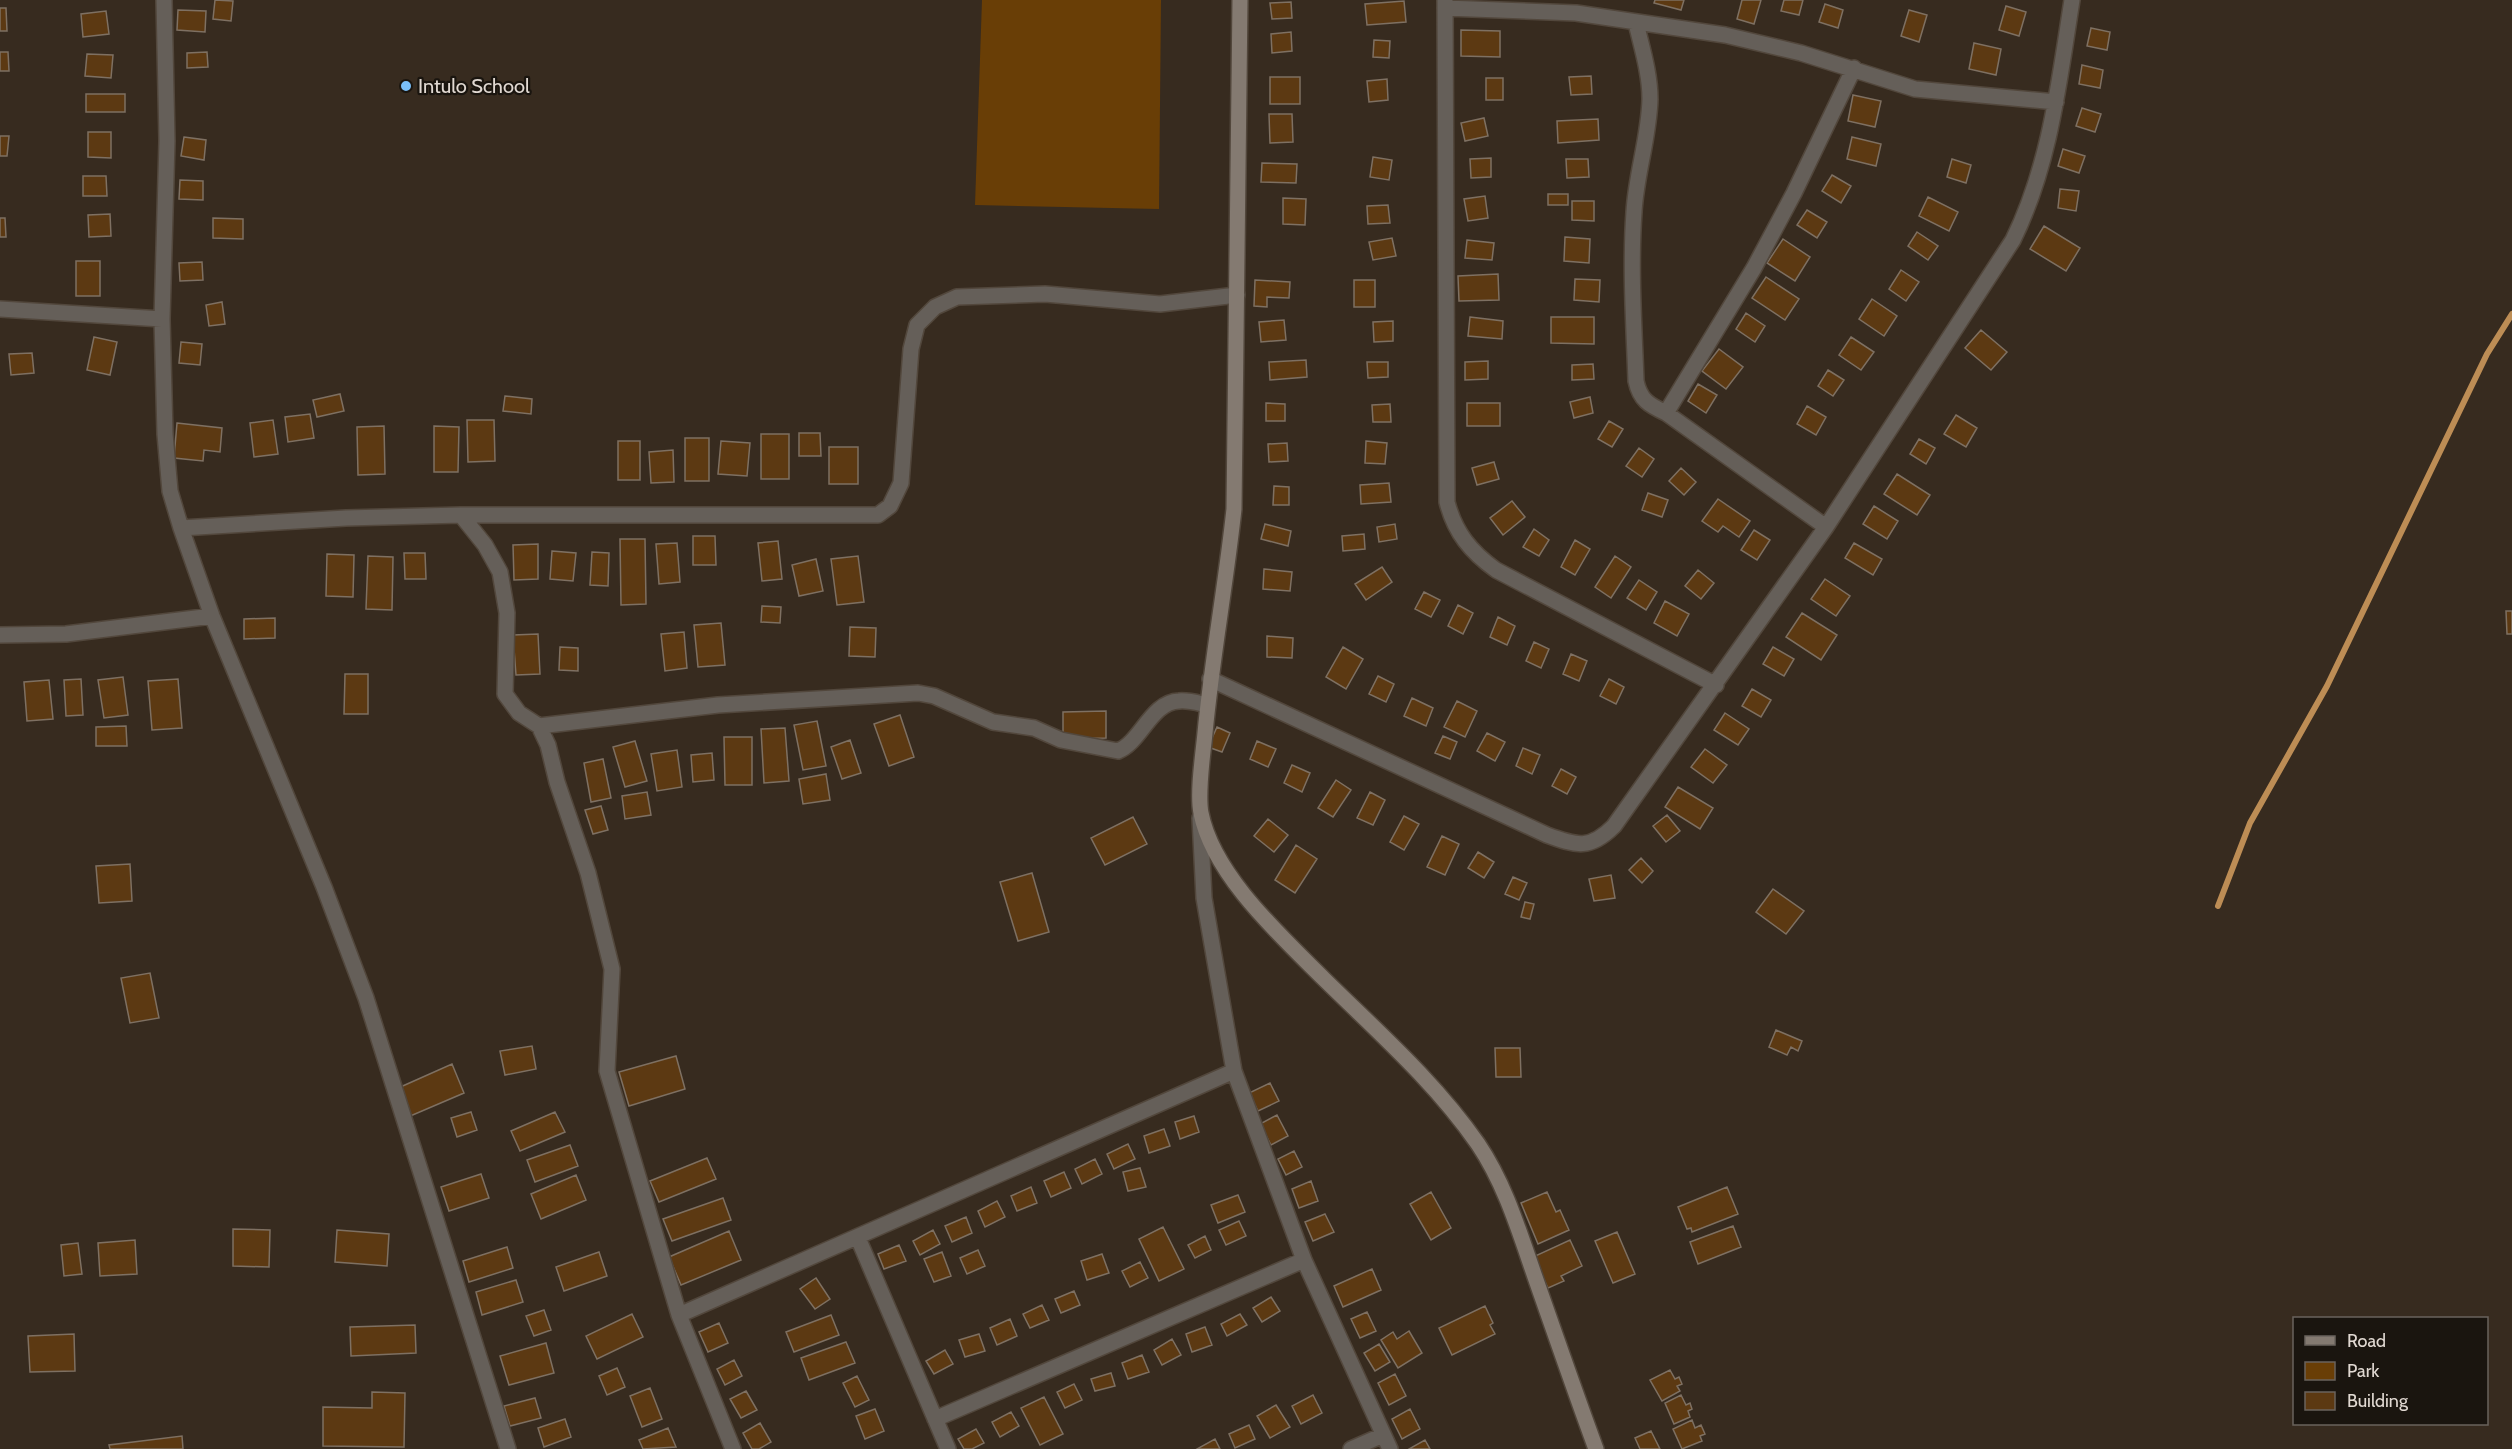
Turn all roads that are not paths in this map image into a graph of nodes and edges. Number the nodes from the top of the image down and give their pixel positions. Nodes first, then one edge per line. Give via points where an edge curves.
1 (164, 0) edge
2 (1240, 0) edge
3 (2072, 0) edge
4 (1445, 4) edge
5 (1636, 23) junction
6 (1854, 68) junction
7 (2056, 102) junction
8 (1237, 295) junction
9 (0, 309) edge
10 (162, 319) junction
11 (1666, 413) junction
12 (461, 515) junction
13 (1826, 527) junction
14 (181, 528) junction
15 (212, 616) junction
16 (0, 634) edge
17 (1210, 679) junction
18 (1716, 685) junction
19 (1207, 705) junction
20 (539, 726) junction
21 (1200, 812) junction
22 (1234, 1071) junction
23 (858, 1238) junction
24 (1304, 1260) junction
25 (679, 1315) junction
26 (935, 1419) junction
27 (1386, 1442) edge
28 (508, 1449) edge
29 (733, 1449) edge
30 (948, 1449) edge
31 (1352, 1449) edge
32 (1596, 1449) edge

1 - 10 street via 167,141
2 - 8 street
3 - 7 street
4 - 5 street via 1576,13
4 - 18 street via 1451,519 1468,547 1496,570
5 - 6 street via 1725,35
5 - 11 street via 1650,99 1632,243 1636,381 1647,404
6 - 7 street via 1915,89
6 - 11 street via 1759,259
7 - 13 street via 2039,178 2013,240
8 - 12 street via 1160,304 1045,294 957,297 935,307 917,324 911,349 901,483 890,506 878,515
8 - 17 street via 1234,509
9 - 10 street
10 - 14 street via 170,491
11 - 13 street
12 - 14 street
12 - 20 street via 500,572 507,613 505,694 519,713
13 - 18 street
14 - 15 street
15 - 16 street via 66,634
15 - 28 street via 366,998
17 - 18 street via 1547,835 1583,844 1600,840 1614,826
17 - 19 street
19 - 20 street via 1177,700 1160,709 1118,751 1061,740 1034,728 993,722 918,693 718,705
19 - 21 street
20 - 25 street via 588,873 612,969 607,1071
21 - 22 street via 1204,898
21 - 32 street via 1211,842 1243,892 1287,942 1444,1099 1480,1148 1509,1202
22 - 23 street
22 - 24 street
23 - 25 street
23 - 26 street
24 - 26 street
24 - 27 street
25 - 29 street
26 - 30 street
27 - 31 street

